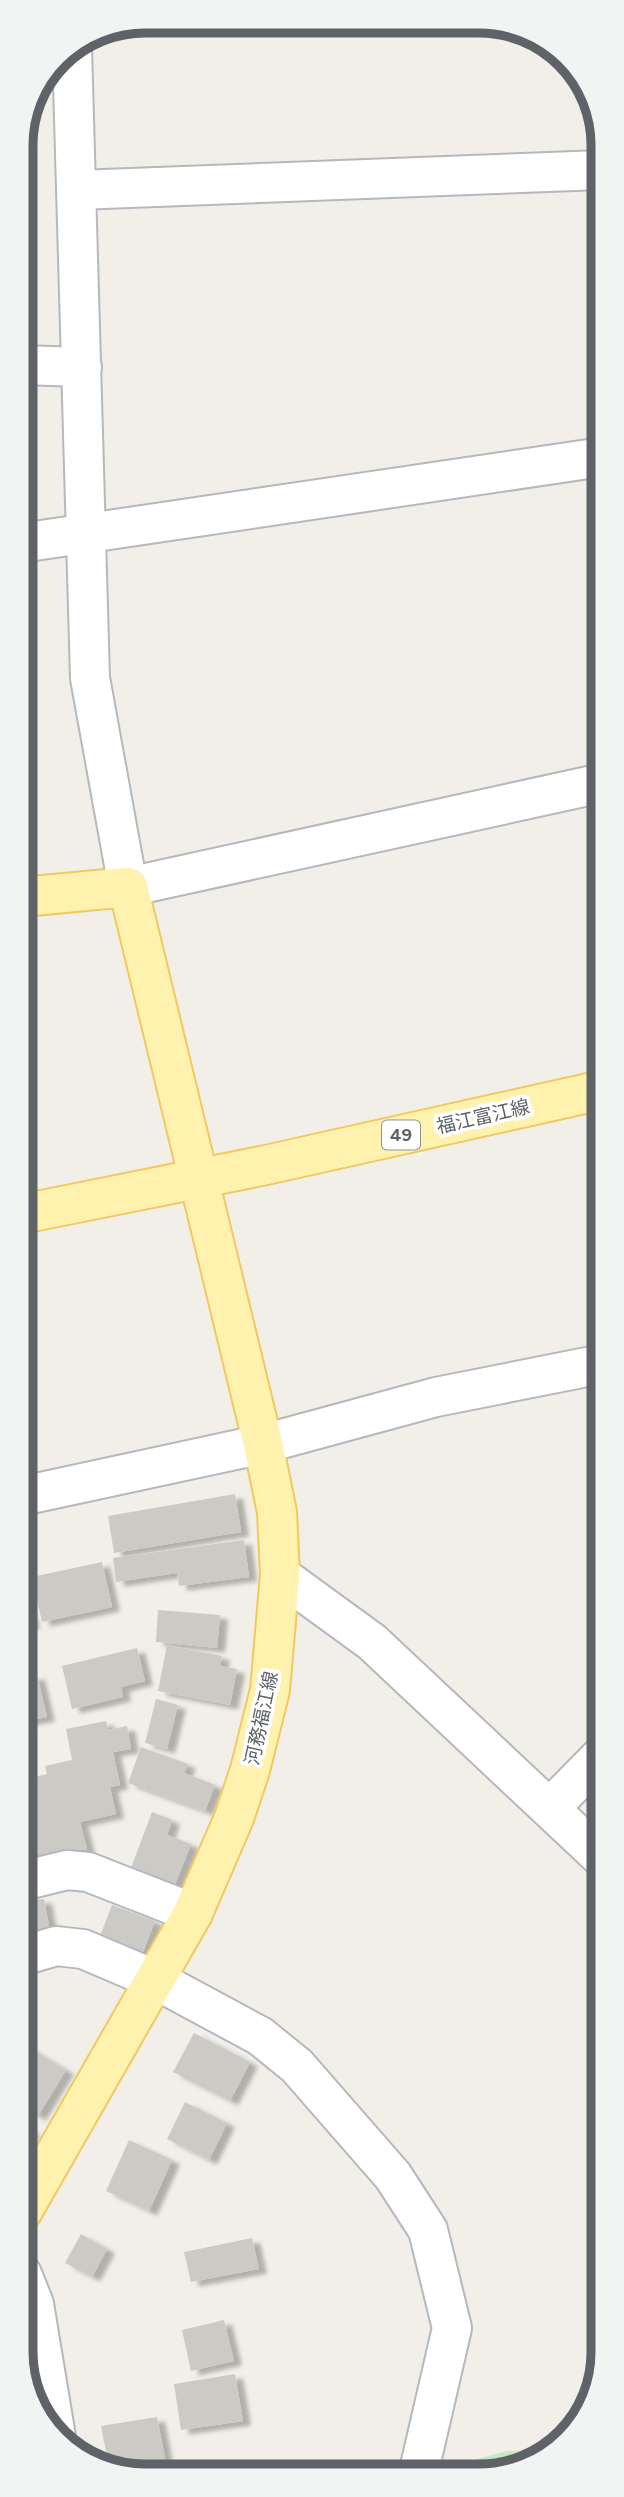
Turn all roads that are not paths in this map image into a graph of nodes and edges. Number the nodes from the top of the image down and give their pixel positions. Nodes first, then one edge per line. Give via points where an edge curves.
1 (72, 60) edge
2 (591, 170) edge
3 (77, 190) junction
4 (33, 365) edge
5 (82, 367) junction
6 (591, 459) edge
7 (85, 535) junction
8 (33, 542) edge
9 (591, 785) edge
10 (128, 887) junction
11 (33, 896) edge
12 (591, 1092) edge
13 (200, 1176) junction
14 (33, 1212) edge
15 (591, 1366) edge
16 (263, 1444) junction
17 (33, 1494) edge
18 (280, 1575) junction
19 (591, 1766) edge
20 (550, 1808) junction
21 (591, 1847) edge
22 (33, 1878) edge
23 (192, 1913) junction
24 (33, 1953) edge
25 (156, 1980) junction
26 (33, 2193) edge
27 (33, 2302) edge
28 (52, 2414) edge
29 (421, 2464) edge

1 - 3 street
2 - 3 street
3 - 5 street
4 - 5 street
5 - 7 street
6 - 7 street
7 - 8 street
7 - 10 street via 90,678
9 - 10 street
10 - 11 main road
10 - 13 main road
12 - 13 main road, 福江富江線 / 49
13 - 14 main road, 福江富江線 / 49
13 - 16 main road, 河務福江線
15 - 16 street via 436,1397
16 - 17 street
16 - 18 main road, 河務福江線 via 277,1513
18 - 20 street via 372,1642
18 - 23 main road, 河務福江線 via 270,1690 250,1770
19 - 20 street
20 - 21 street
22 - 23 street via 68,1870 88,1872
23 - 25 main road, 河務福江線
24 - 25 street via 57,1946 83,1949
25 - 26 main road, 河務福江線
25 - 29 street via 260,2036 297,2066 393,2176 428,2230 452,2328
27 - 28 street

